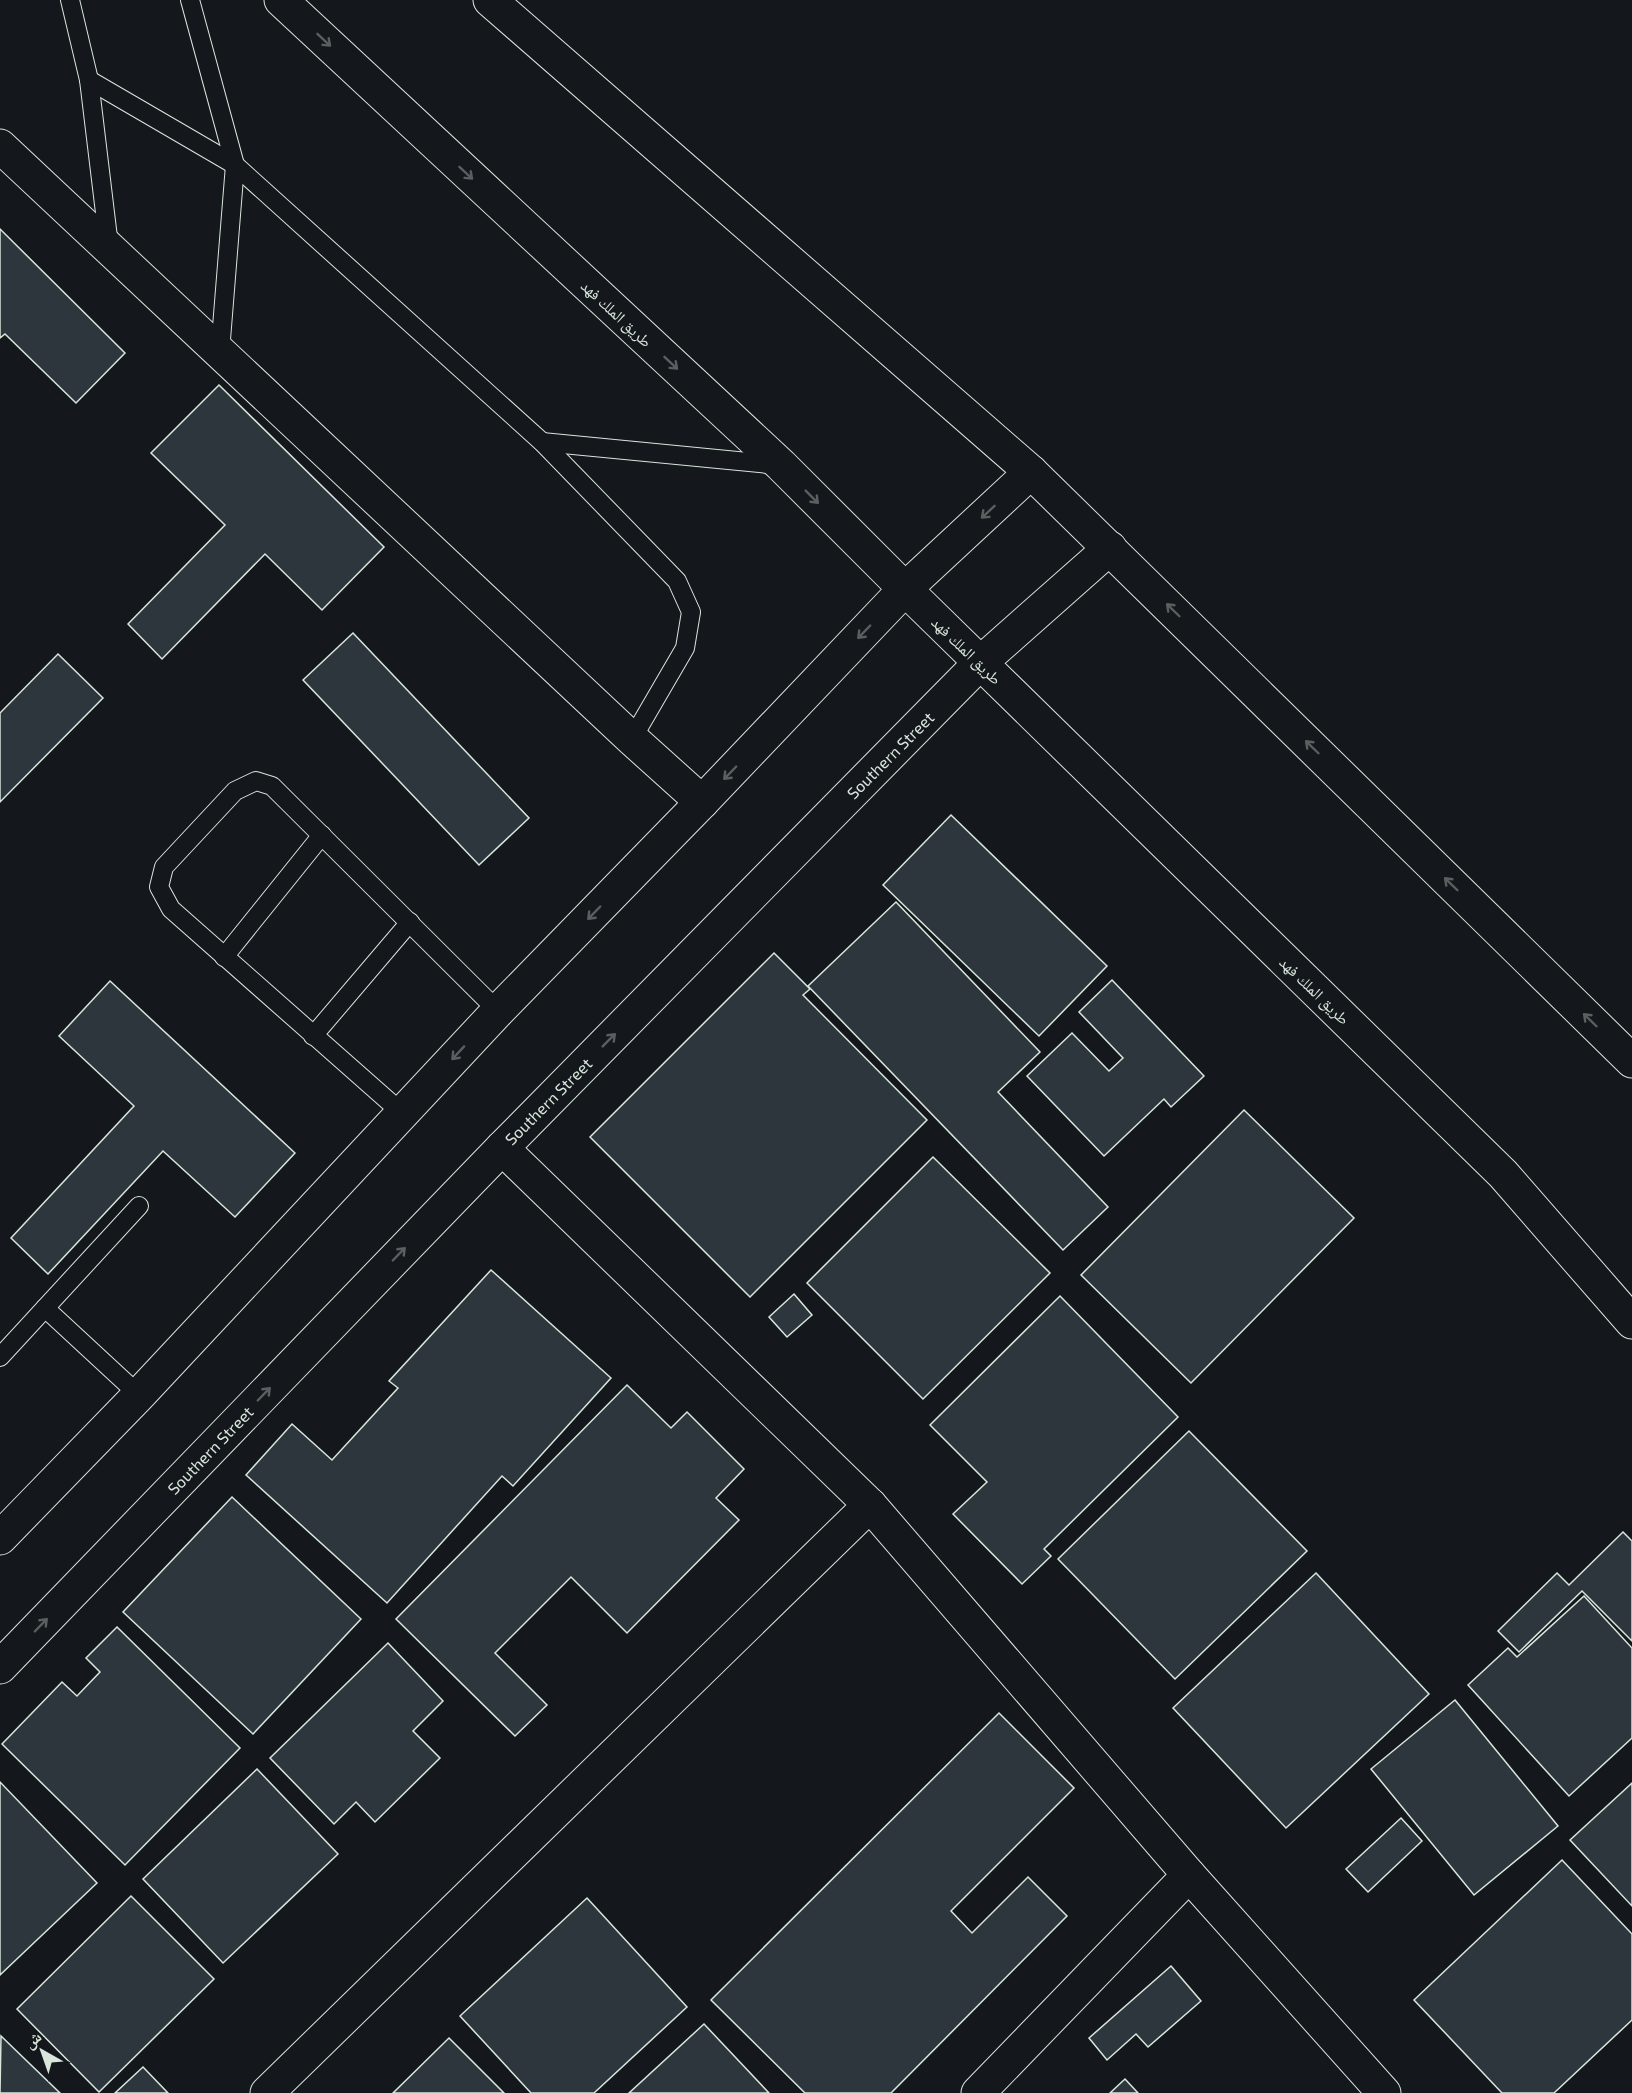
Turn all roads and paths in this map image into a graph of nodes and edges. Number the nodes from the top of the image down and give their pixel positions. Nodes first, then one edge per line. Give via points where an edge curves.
1 (70, 0) edge
2 (190, 0) edge
3 (281, 0) edge
4 (490, 0) edge
5 (89, 80) junction
6 (0, 146) edge
7 (235, 165) junction
8 (109, 248) junction
9 (220, 352) junction
10 (542, 442) junction
11 (781, 465) junction
12 (1031, 472) junction
13 (1110, 548) junction
14 (905, 590) junction
15 (980, 663) junction
16 (632, 740) junction
17 (702, 802) junction
18 (322, 835) junction
19 (410, 922) junction
20 (224, 957) junction
21 (498, 1011) junction
22 (313, 1036) junction
23 (1632, 1061) edge
24 (402, 1113) junction
25 (502, 1148) junction
26 (139, 1206) dead end
27 (45, 1308) junction
28 (1632, 1322) edge
29 (0, 1357) edge
30 (139, 1395) junction
31 (870, 1505) junction
32 (0, 1538) edge
33 (0, 1667) edge
34 (1190, 1875) junction
35 (267, 2093) edge
36 (978, 2093) edge
37 (1384, 2093) edge

1 - 5 lane
2 - 7 lane
3 -> 11 main road, طريق الملك فهد
4 - 12 main road
5 - 7 lane
5 - 8 lane
6 - 8 main road
7 - 9 lane
7 - 10 lane
8 - 9 main road
9 - 16 main road
10 - 11 lane
10 - 16 lane via 677,581 691,612 686,648
11 -> 14 main road, طريق الملك فهد
12 - 13 main road
12 -> 14 main road
13 - 15 main road, Southern Street
23 -> 13 main road
14 - 15 main road, طريق الملك فهد
14 -> 17 main road
25 -> 15 main road, Southern Street
15 - 28 main road, طريق الملك فهد via 1503,1174
16 - 17 main road
17 -> 21 main road
18 - 19 lane
18 - 20 lane
18 - 20 lane via 273,786 256,782 235,791 164,867 159,887 171,909
19 - 21 lane
19 - 22 lane
20 - 22 lane
21 -> 24 main road
22 - 24 lane
24 - 30 main road
25 - 31 main road
33 -> 25 main road, Southern Street
26 - 27 lane
27 - 29 lane
27 - 30 lane
30 - 32 main road
31 - 34 main road
31 - 35 main road
34 - 36 main road
34 - 37 main road

